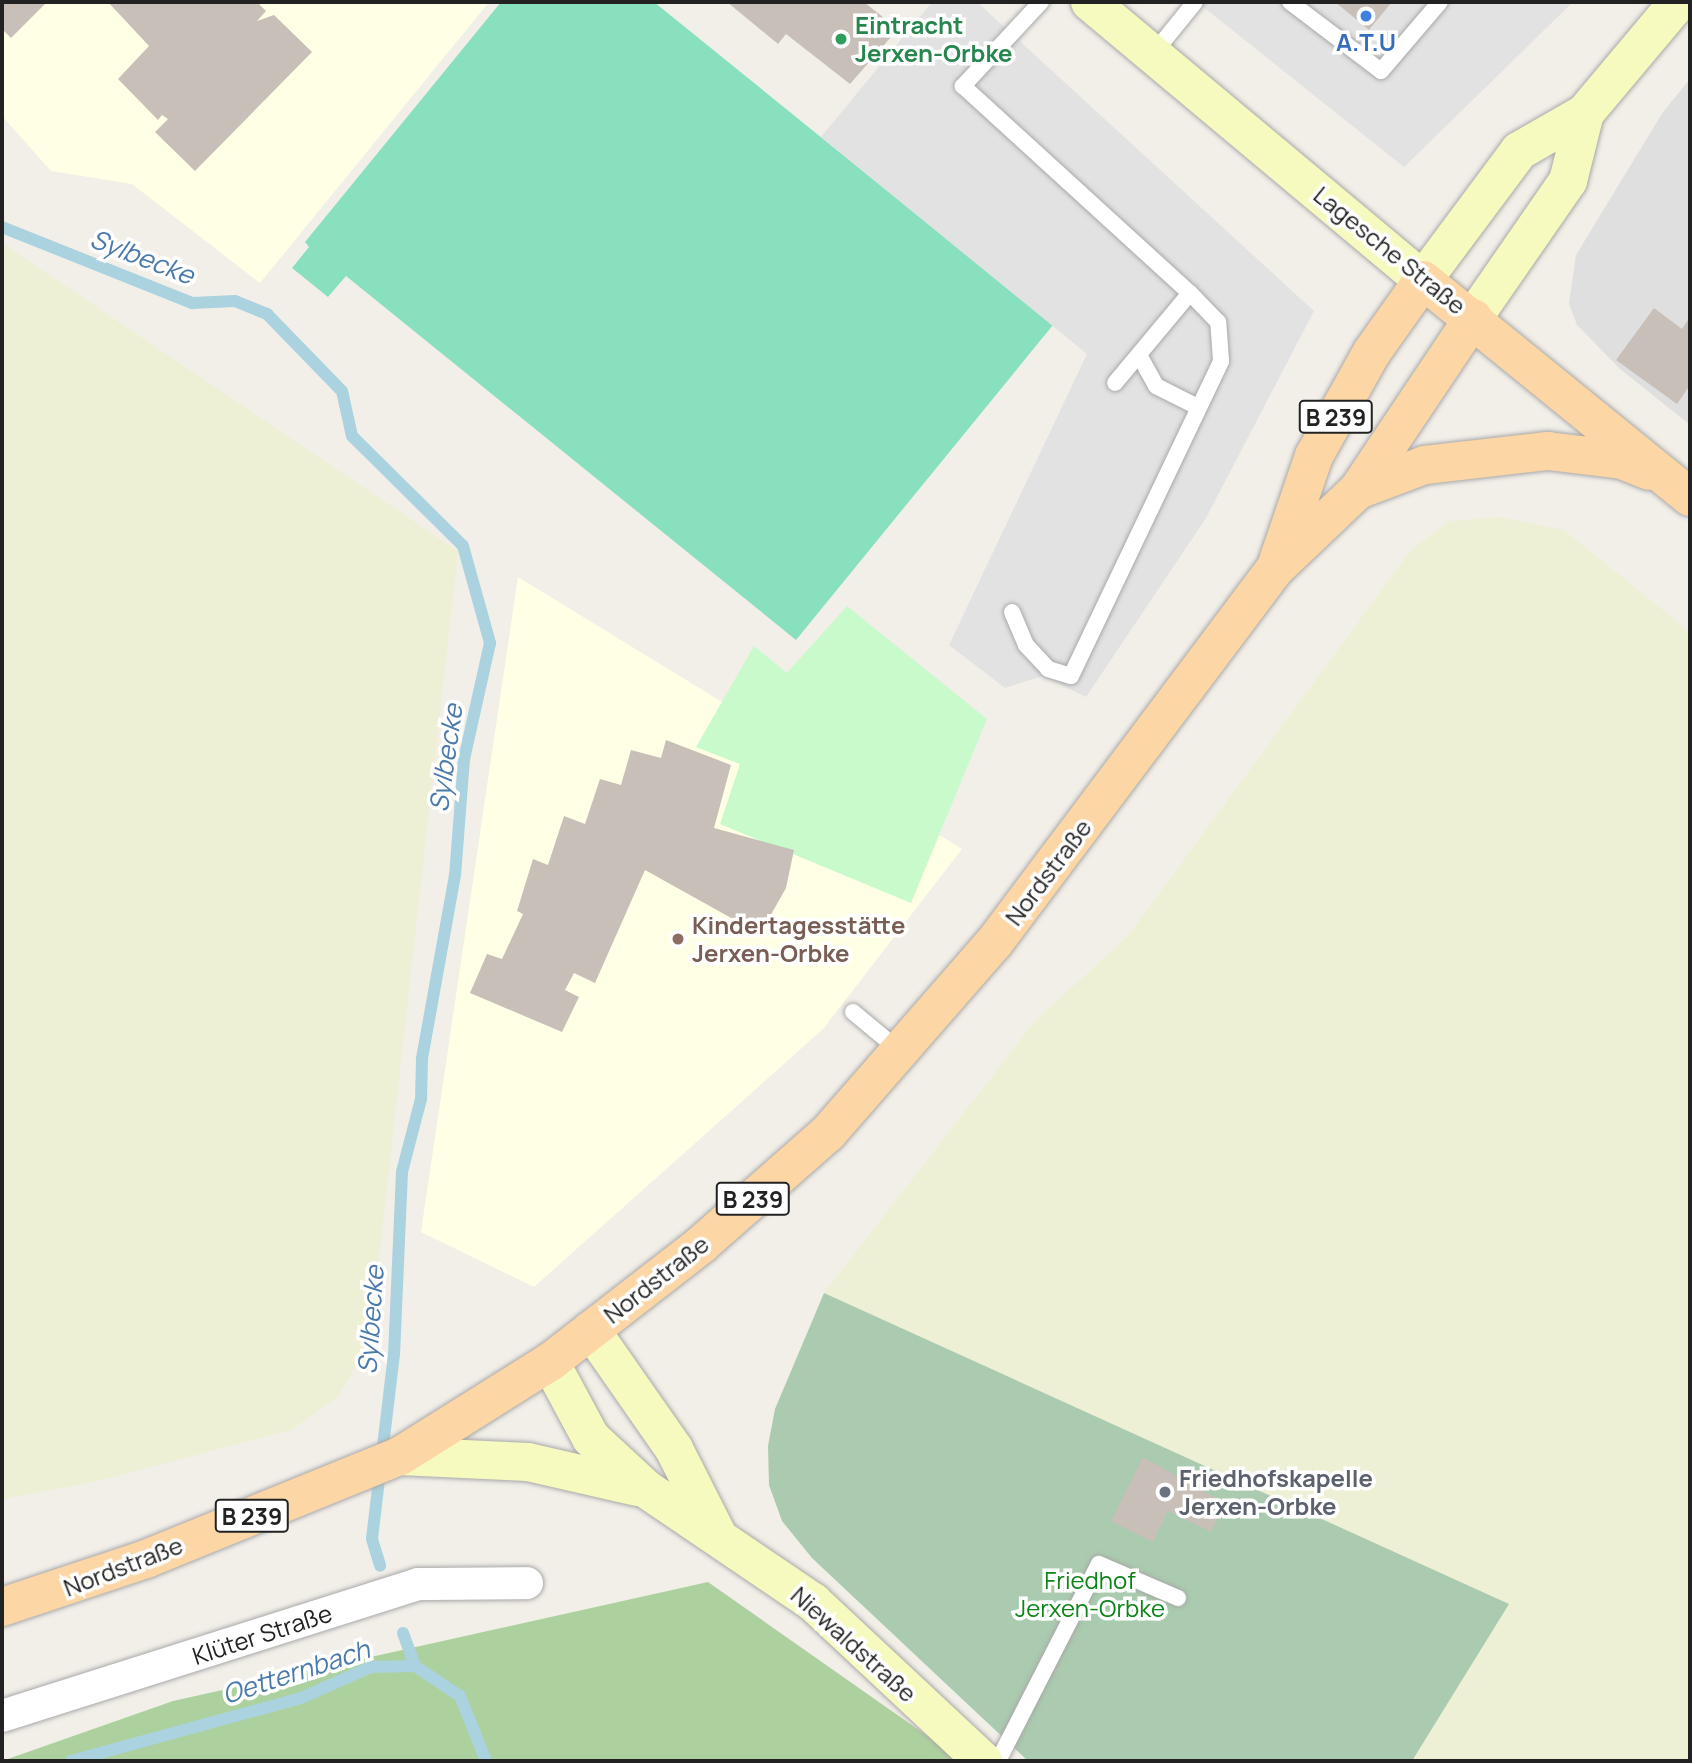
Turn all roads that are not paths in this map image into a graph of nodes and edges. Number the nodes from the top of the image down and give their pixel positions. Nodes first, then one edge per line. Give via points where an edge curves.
1 (1041, 2) edge
2 (1090, 2) edge
3 (1195, 2) edge
4 (1290, 2) edge
5 (1440, 2) edge
6 (1678, 2) edge
7 (1153, 54) junction
8 (1585, 113) junction
9 (1423, 280) junction
10 (1190, 293) junction
11 (1473, 318) junction
12 (1139, 355) junction
13 (1115, 383) dead end
14 (1198, 407) junction
15 (1679, 487) edge
16 (1358, 490) junction
17 (1276, 568) junction
18 (1012, 612) dead end
19 (853, 1012) dead end
20 (900, 1051) junction
21 (591, 1330) junction
22 (550, 1363) junction
23 (400, 1455) junction
24 (646, 1489) junction
25 (718, 1535) junction
26 (527, 1583) dead end
27 (1178, 1598) dead end
28 (2, 1607) edge
29 (2, 1716) edge
30 (983, 1761) edge
31 (998, 1761) edge

1 - 10 lane via 963,86
2 - 7 main road, Lagesche Straße
3 - 7 lane
4 - 5 lane via 1381,71
6 - 8 main road
7 - 9 main road, Lagesche Straße
8 - 9 main road via 1519,151
8 - 11 main road via 1568,181
9 - 11 main road, Lagesche Straße
9 - 17 main road, Nordstraße / B 239 via 1373,352 1314,456
10 - 12 lane
10 - 14 lane via 1219,322 1221,361
11 - 15 main road, Lagesche Straße
11 - 16 main road, Nordstraße / B 239
12 - 13 lane
12 - 14 lane via 1156,386
14 - 18 lane via 1072,676 1040,661 1026,645
15 - 16 main road via 1622,460 1548,451 1425,465
16 - 17 main road, Nordstraße / B 239
17 - 20 main road, Nordstraße / B 239 via 995,943
19 - 20 lane
20 - 21 main road, Nordstraße / B 239 via 828,1133 702,1244
21 - 22 main road, Nordstraße / B 239
21 - 25 main road, Niewaldstraße via 674,1449
22 - 23 main road, Nordstraße / B 239
22 - 24 main road, Niewaldstraße via 591,1438
23 - 24 main road via 528,1462 595,1473
23 - 28 main road, Nordstraße / B 239 via 146,1559
24 - 25 main road, Niewaldstraße
25 - 30 main road, Niewaldstraße via 813,1602
26 - 29 street, Klüter Straße via 418,1584
27 - 31 lane via 1099,1564

